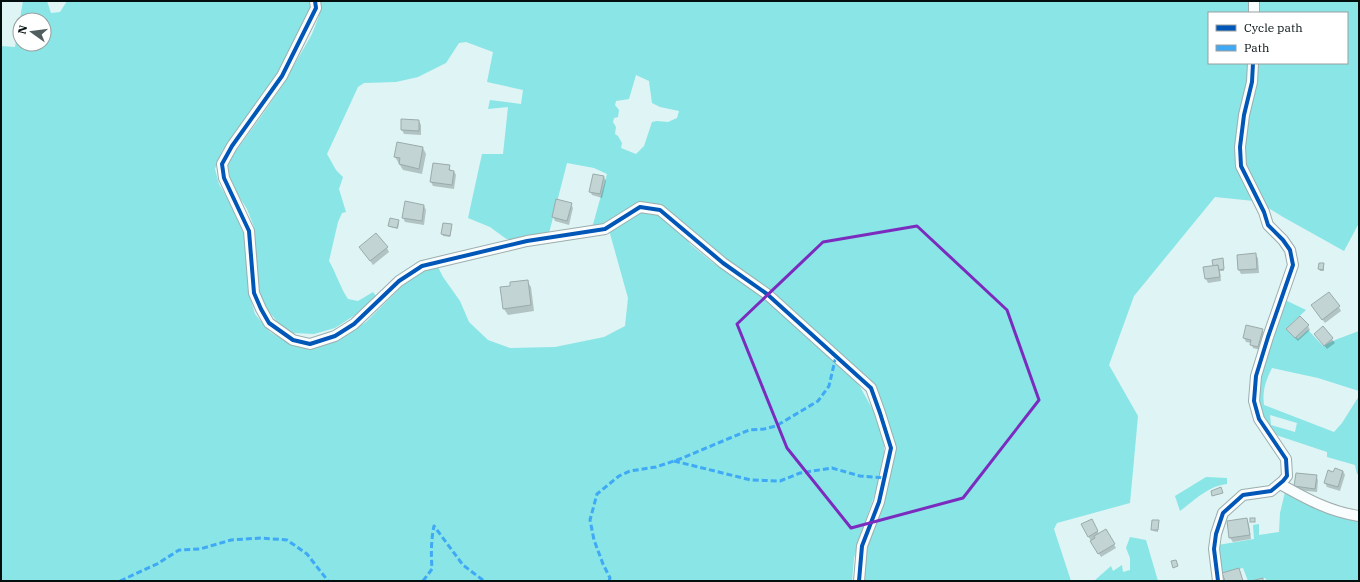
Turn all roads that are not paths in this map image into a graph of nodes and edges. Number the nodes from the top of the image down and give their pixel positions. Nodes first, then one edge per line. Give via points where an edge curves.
1 (315, 1) edge
2 (1254, 1) edge
3 (1254, 12) edge
4 (1253, 64) edge
5 (1280, 484) junction
6 (1359, 516) edge
7 (859, 581) edge
8 (1218, 581) edge

1 - 7 street via 316,8 282,76 222,164 224,178 249,231 254,293 269,323 293,340 310,344 335,336 354,324 399,281 422,266 527,242 605,229 640,207 660,210 723,263 767,294 871,388 891,448 878,502 862,546
2 - 3 street
4 - 5 street via 1240,147 1241,166 1268,225 1290,250 1293,265 1256,376 1254,401 1259,419 1286,460 1287,476
5 - 6 street via 1330,509
5 - 8 street via 1270,491 1243,495 1223,513 1214,549

